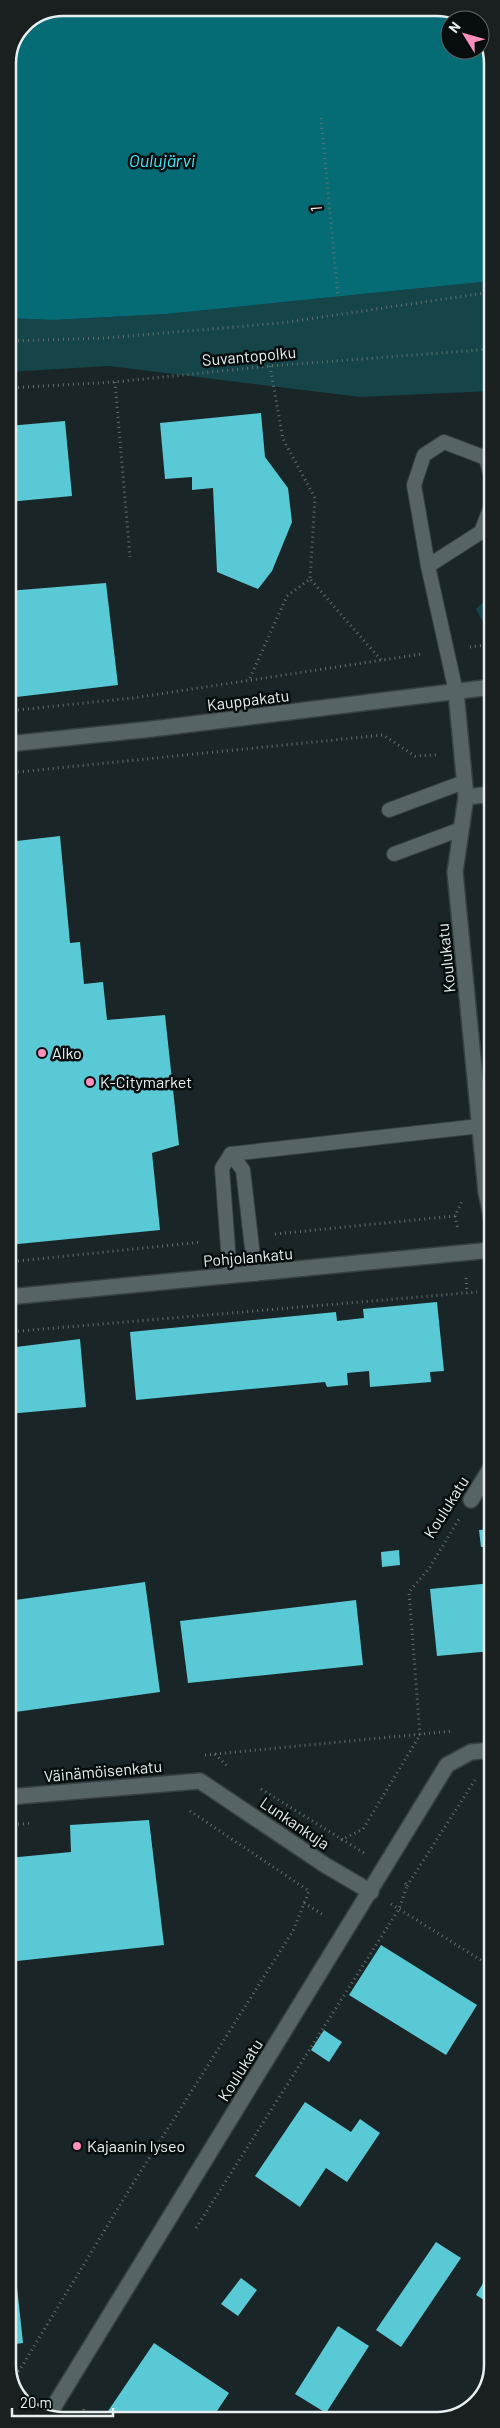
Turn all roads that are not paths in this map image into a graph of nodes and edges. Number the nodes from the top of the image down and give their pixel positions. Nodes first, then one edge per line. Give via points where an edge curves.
1 (484, 457) edge
2 (484, 524) edge
3 (428, 566) junction
4 (484, 687) edge
5 (456, 692) junction
6 (16, 743) edge
7 (464, 782) junction
8 (484, 795) edge
9 (466, 797) junction
10 (389, 810) dead end
11 (461, 829) junction
12 (394, 854) dead end
13 (480, 1126) junction
14 (231, 1154) junction
15 (484, 1170) edge
16 (484, 1251) edge
17 (255, 1274) junction
18 (230, 1276) junction
19 (16, 1296) edge
20 (484, 1479) edge
21 (471, 1500) road end
22 (484, 1751) edge
23 (200, 1781) joint
24 (16, 1796) edge
25 (371, 1892) junction
26 (52, 2410) edge

1 - 3 lane via 444,442 424,455 414,485
2 - 3 lane via 481,532
3 - 5 lane
4 - 5 street, Kauppakatu
5 - 6 street, Kauppakatu
5 - 7 street, Koulukatu
7 - 9 street, Koulukatu
7 - 10 lane
8 - 9 street
9 - 11 street, Koulukatu
11 - 12 lane
11 - 13 street, Koulukatu via 455,872
13 - 14 lane
13 - 15 street, Koulukatu
14 - 17 lane via 243,1170
14 - 18 lane via 222,1168
16 - 17 street, Pohjolankatu
17 - 18 street, Pohjolankatu
18 - 19 street, Pohjolankatu
20 - 21 street, Koulukatu
22 - 25 street, Koulukatu via 471,1752 447,1765
23 - 24 street, Väinämöisenkatu
23 - 25 street, Lunkankuja
25 - 26 street, Koulukatu

